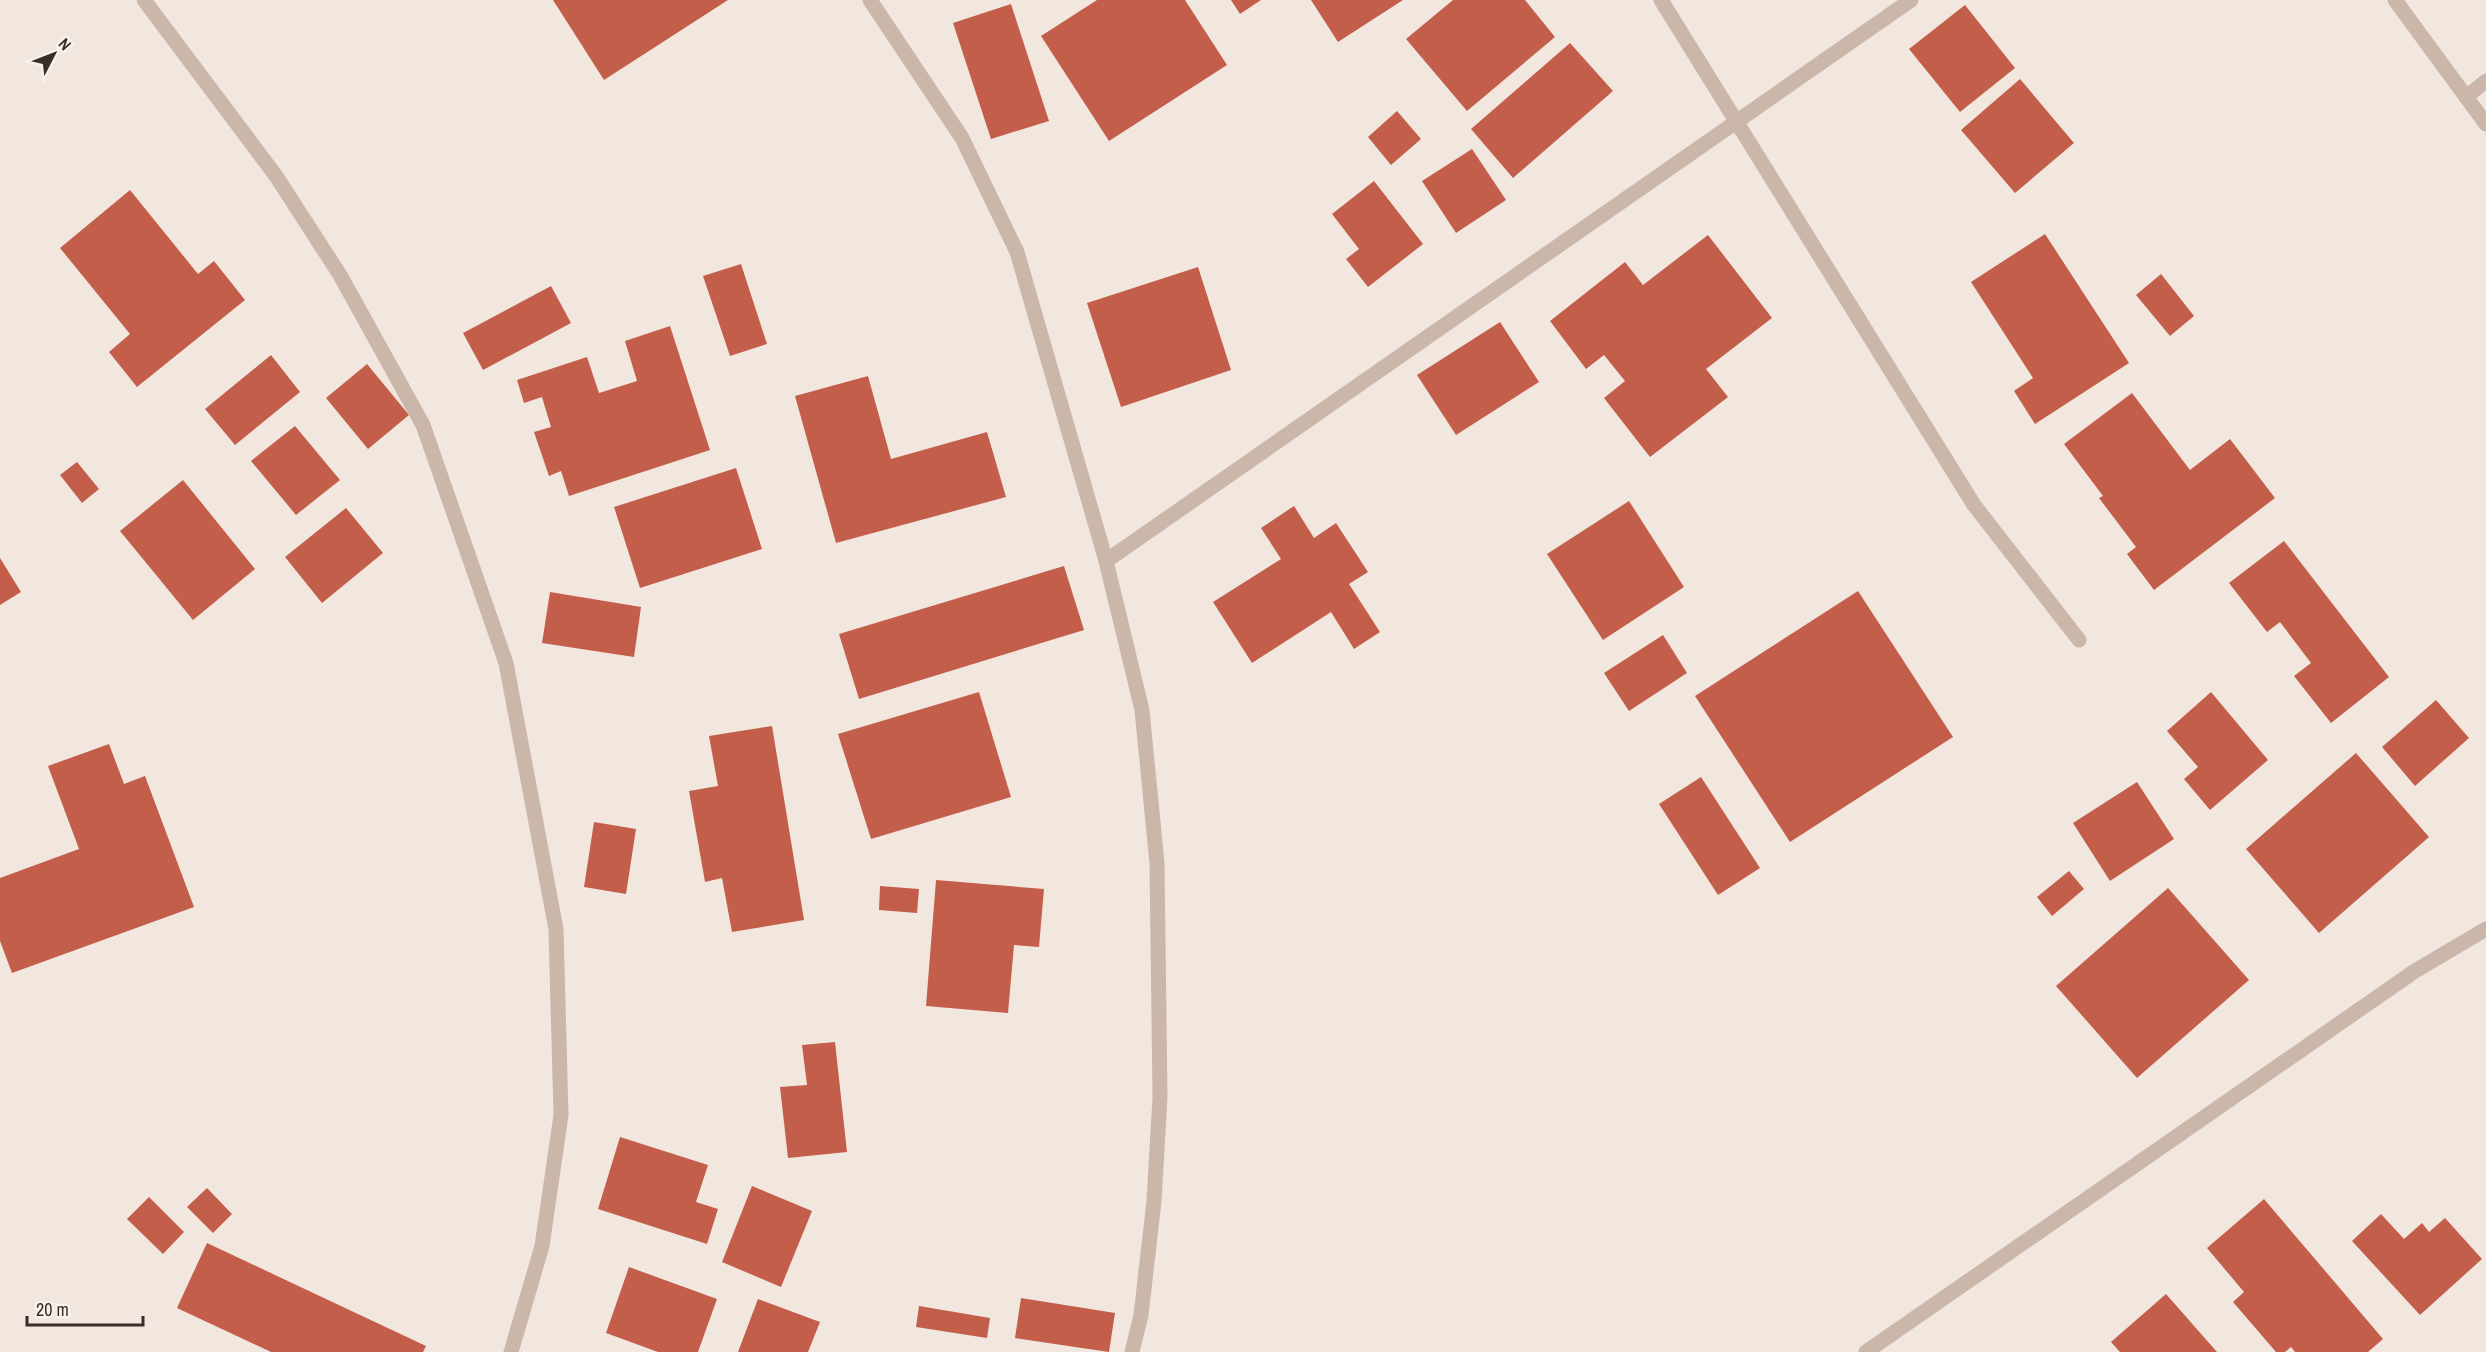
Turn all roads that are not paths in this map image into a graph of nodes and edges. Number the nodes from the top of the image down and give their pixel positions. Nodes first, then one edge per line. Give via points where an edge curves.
1 (144, 0) edge
2 (870, 0) edge
3 (1661, 0) edge
4 (1911, 0) edge
5 (2396, 0) edge
6 (2486, 81) edge
7 (2466, 97) junction
8 (1736, 123) junction
9 (2486, 124) edge
10 (1106, 561) junction
11 (2079, 640) dead end
12 (2486, 929) edge
13 (511, 1352) edge
14 (1132, 1352) edge
15 (1866, 1352) edge

1 - 13 street via 276,177 340,275 423,425 506,663 556,929 561,1115 542,1246
2 - 10 street via 963,138 1017,252
3 - 8 street
4 - 8 street
5 - 7 street
6 - 7 street
7 - 9 street
8 - 10 street
8 - 11 street via 1974,505
10 - 14 street via 1142,710 1157,862 1160,1097 1154,1201 1141,1315
12 - 15 street via 2415,971

